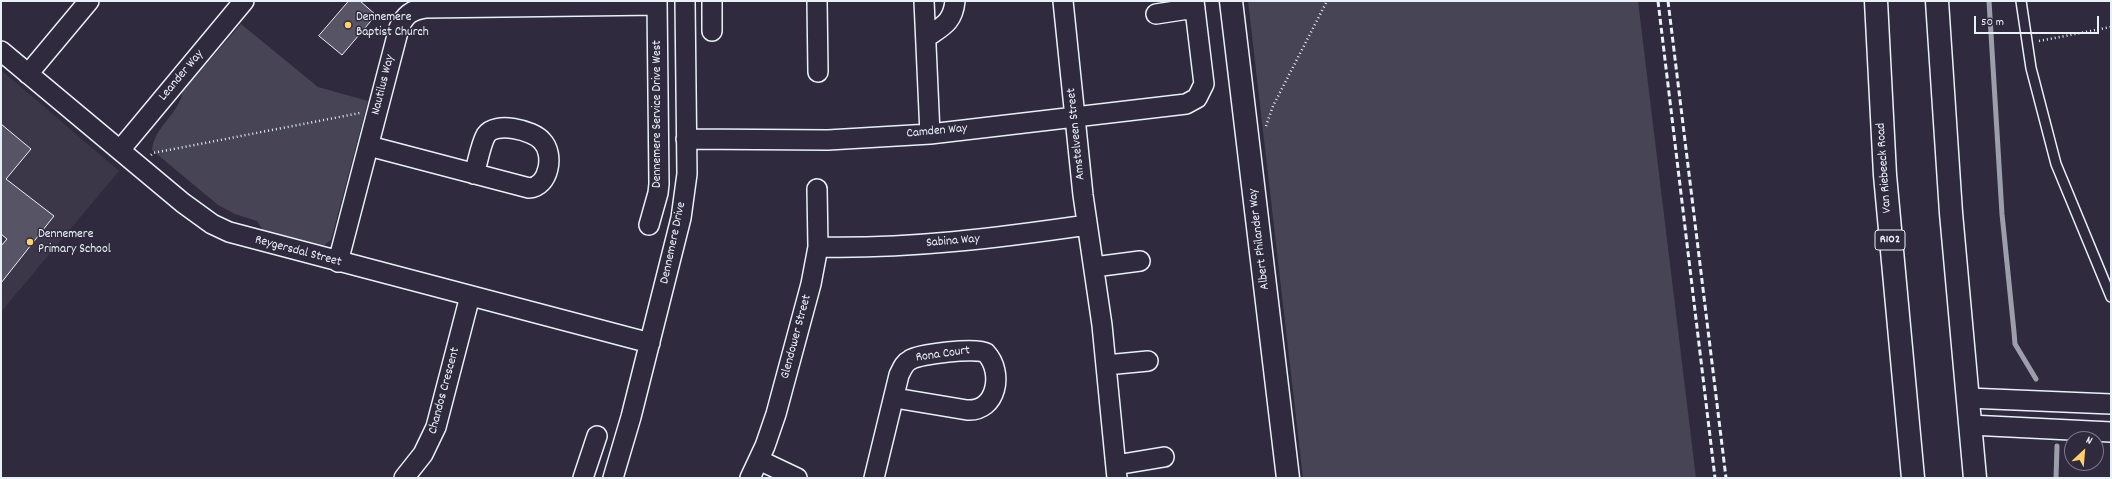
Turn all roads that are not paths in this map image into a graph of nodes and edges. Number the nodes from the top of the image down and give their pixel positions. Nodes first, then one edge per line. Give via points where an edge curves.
1 (89, 1) edge
2 (244, 1) edge
3 (685, 1) edge
4 (712, 1) edge
5 (817, 1) edge
6 (924, 1) edge
7 (955, 1) edge
8 (1063, 1) edge
9 (1231, 1) edge
10 (1876, 1) edge
11 (1937, 1) edge
12 (2021, 1) edge
13 (657, 3) edge
14 (1194, 5) edge
15 (1156, 14) dead end
16 (712, 30) dead end
17 (927, 37) junction
18 (1, 51) edge
19 (818, 72) dead end
20 (28, 74) junction
21 (1075, 118) junction
22 (930, 134) junction
23 (686, 139) junction
24 (369, 146) junction
25 (120, 150) junction
26 (474, 174) dead end
27 (817, 189) dead end
28 (649, 225) dead end
29 (1088, 225) junction
30 (818, 247) junction
31 (1140, 261) dead end
32 (338, 262) junction
33 (1094, 267) junction
34 (470, 296) junction
35 (2111, 297) edge
36 (650, 343) junction
37 (1148, 361) dead end
38 (1106, 365) junction
39 (895, 398) junction
40 (1968, 398) junction
41 (2111, 404) edge
42 (1970, 425) junction
43 (2111, 432) edge
44 (597, 436) dead end
45 (1164, 457) dead end
46 (759, 460) junction
47 (1117, 472) edge
48 (404, 478) edge
49 (582, 478) edge
50 (613, 478) edge
51 (750, 478) edge
52 (796, 478) edge
53 (874, 478) edge
54 (1288, 478) edge
55 (1913, 478) edge
56 (1975, 478) edge

1 - 20 street
2 - 25 street, Leander Way
3 - 23 street, Dennemere Drive
4 - 16 street
5 - 19 street
6 - 17 street
7 - 17 street via 952,16
8 - 21 street, Amstelveen Street
9 - 54 main road, Albert Philander Way
10 - 55 main road, Van Riebeeck Road / R102 via 1885,175
11 - 40 main road via 1951,213
12 - 35 lane via 2027,44 2056,164
13 - 24 street, Nautilus Way via 426,8 412,11 398,28
13 - 28 street, Dennemere Service Drive West via 659,184
14 - 15 street
14 - 21 street, Camden Way via 1204,84 1200,95 1194,101
17 - 22 street
18 - 20 street, Reygersdal Street
20 - 25 street, Reygersdal Street
21 - 22 street, Camden Way
21 - 29 street, Amstelveen Street
22 - 23 street, Camden Way via 828,140
23 - 36 street, Dennemere Drive via 687,174 681,218
24 - 26 street
24 - 32 street, Nautilus Way
25 - 32 street, Reygersdal Street via 212,224 229,232
27 - 30 street, Glendower Street
29 - 30 street, Sabina Way via 940,244
29 - 33 street, Amstelveen Street
30 - 46 street, Glendower Street via 783,394
31 - 33 street
32 - 34 street, Reygersdal Street
33 - 38 street, Amstelveen Street
34 - 36 street, Reygersdal Street
34 - 48 street, Chandos Crescent via 436,427 423,454
36 - 50 street, Dennemere Drive
37 - 38 street
38 - 47 street, Amstelveen Street
39 - 39 street, Rona Court via 902,368 909,360 917,357 981,350 989,356 993,365 994,394 987,405 978,410
39 - 53 street, Rona Court
40 - 41 street
40 - 42 main road
42 - 43 street
42 - 56 main road
44 - 49 street
45 - 47 street, Amstelveen Street
46 - 51 street, Glendower Street
46 - 52 street

